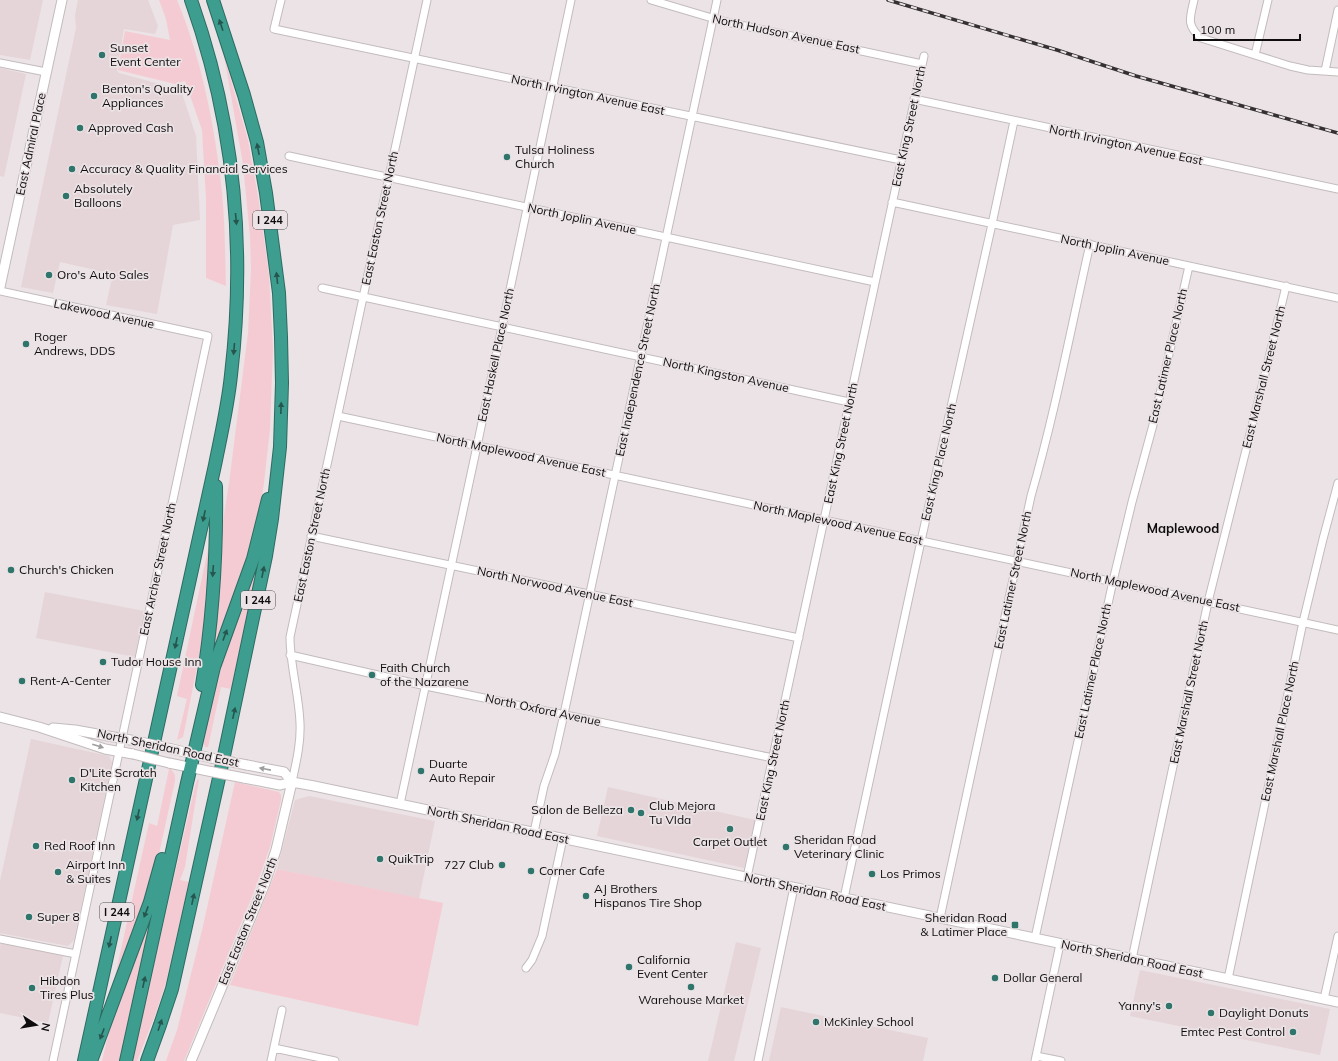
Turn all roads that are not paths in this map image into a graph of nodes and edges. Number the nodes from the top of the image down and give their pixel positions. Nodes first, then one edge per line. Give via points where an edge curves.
1 (62, 0) edge
2 (191, 0) edge
3 (213, 0) edge
4 (281, 0) edge
5 (427, 0) edge
6 (571, 0) edge
7 (651, 0) edge
8 (718, 0) edge
9 (1194, 0) edge
10 (1268, 0) edge
11 (1338, 10) edge
12 (713, 19) junction
13 (1255, 55) junction
14 (924, 56) dead end
15 (414, 59) junction
16 (0, 63) edge
17 (922, 64) junction
18 (1325, 71) junction
19 (46, 72) junction
20 (1338, 72) edge
21 (552, 87) junction
22 (914, 99) junction
23 (692, 117) junction
24 (1014, 121) junction
25 (289, 156) dead end
26 (901, 160) junction
27 (388, 178) junction
28 (1338, 189) edge
29 (892, 202) junction
30 (527, 207) junction
31 (992, 224) junction
32 (666, 237) junction
33 (1090, 244) junction
34 (1189, 266) junction
35 (875, 282) junction
36 (1286, 286) junction
37 (0, 287) edge
38 (322, 288) dead end
39 (0, 291) edge
40 (363, 297) junction
41 (1338, 298) edge
42 (502, 327) junction
43 (208, 336) joint
44 (642, 357) junction
45 (850, 402) junction
46 (338, 416) junction
47 (477, 446) junction
48 (280, 447) junction
49 (215, 465) junction
50 (616, 476) junction
51 (1338, 483) edge
52 (824, 520) junction
53 (311, 536) junction
54 (921, 541) junction
55 (1017, 561) junction
56 (451, 566) junction
57 (1113, 581) junction
58 (590, 595) junction
59 (1208, 602) junction
60 (1303, 622) junction
61 (1338, 630) edge
62 (799, 638) junction
63 (290, 655) junction
64 (426, 686) junction
65 (564, 714) junction
66 (0, 717) edge
67 (39, 727) junction
68 (122, 738) junction
69 (119, 752) junction
70 (191, 753) junction
71 (773, 758) junction
72 (187, 767) junction
73 (292, 782) junction
74 (400, 804) junction
75 (534, 832) junction
76 (563, 838) junction
77 (747, 877) junction
78 (794, 887) junction
79 (844, 898) junction
80 (940, 918) junction
81 (1338, 936) edge
82 (0, 938) edge
83 (1035, 938) junction
84 (1060, 944) junction
85 (76, 954) junction
86 (1132, 959) junction
87 (526, 968) dead end
88 (1228, 979) junction
89 (1324, 999) junction
90 (1338, 1002) edge
91 (282, 1010) dead end
92 (274, 1048) junction
93 (1035, 1058) edge
94 (53, 1061) edge
95 (84, 1061) edge
96 (91, 1061) edge
97 (126, 1061) edge
98 (146, 1061) edge
99 (191, 1061) edge
100 (271, 1061) edge
101 (335, 1061) edge
102 (758, 1061) edge
103 (1061, 1061) edge

1 - 19 main road, East Admiral Place
2 -> 49 highway, I 244 via 212,68 224,120 237,226 236,329 231,376
48 -> 3 highway, I 244 via 281,337 278,286 266,193 246,101
4 - 15 street, North Irvington Avenue East via 274,29
5 - 15 street, East Easton Street North
6 - 21 street, East Haskell Place North
7 - 12 street, North Hudson Avenue East
8 - 12 street, East Independence Street North
9 - 13 street via 1190,21 1193,31 1210,42
10 - 13 street
11 - 18 street
12 - 17 street, North Hudson Avenue East
12 - 23 street, East Independence Street North
13 - 18 street via 1290,66
14 - 17 street, East King Street North
15 - 21 street, North Irvington Avenue East
15 - 27 street, East Easton Street North
16 - 19 street
17 - 22 street, East King Street North
18 - 20 street
19 - 37 main road, East Admiral Place
21 - 23 street, North Irvington Avenue East
21 - 30 street, East Haskell Place North
22 - 24 street, North Irvington Avenue East
22 - 26 street, East King Street North
23 - 26 street, North Irvington Avenue East
23 - 32 street, East Independence Street North
24 - 28 street, North Irvington Avenue East
24 - 31 street, East King Place North
25 - 27 street, North Joplin Avenue
26 - 29 street, East King Street North
27 - 30 street, North Joplin Avenue
27 - 40 street, East Easton Street North
29 - 31 street, North Joplin Avenue
29 - 35 street, East King Street North
30 - 32 street, North Joplin Avenue
30 - 42 street, East Haskell Place North
31 - 33 street, North Joplin Avenue
31 - 54 street, East King Place North
32 - 35 street, North Joplin Avenue
32 - 44 street, East Independence Street North
33 - 34 street, North Joplin Avenue
33 - 55 street, East Latimer Street North via 1058,393
34 - 36 street, North Joplin Avenue
34 - 57 street, East Latimer Place North via 1153,425
35 - 45 street, East King Street North
36 - 41 street, North Joplin Avenue
36 - 59 street, East Marshall Street North
38 - 40 street, North Kingston Avenue
39 - 43 street, Lakewood Avenue
40 - 42 street, North Kingston Avenue
40 - 46 street, East Easton Street North
42 - 44 street, North Kingston Avenue
42 - 47 street, East Haskell Place North
43 - 68 street, East Archer Street North
44 - 45 street, North Kingston Avenue
44 - 50 street, East Independence Street North
45 - 52 street, East King Street North
46 - 47 street, North Maplewood Avenue East
46 - 53 street, East Easton Street North
47 - 50 street, North Maplewood Avenue East
47 - 56 street, East Haskell Place North
70 -> 48 highway via 214,667 259,540
98 -> 48 highway, I 244 via 172,989 224,759 266,556
49 -> 70 highway via 216,532 208,639
49 -> 95 highway, I 244
50 - 52 street, North Maplewood Avenue East
50 - 58 street, East Independence Street North
51 - 60 street, East Marshall Place North
52 - 54 street, North Maplewood Avenue East
52 - 62 street, East King Street North
53 - 56 street, North Norwood Avenue East
53 - 63 street, East Easton Street North via 290,637
54 - 55 street, North Maplewood Avenue East
54 - 79 street, East King Place North
55 - 57 street, North Maplewood Avenue East
55 - 80 street, East Latimer Street North
56 - 58 street, North Norwood Avenue East
56 - 64 street, East Haskell Place North
57 - 59 street, North Maplewood Avenue East
57 - 83 street, East Latimer Place North
58 - 62 street, North Norwood Avenue East
58 - 65 street, East Independence Street North
59 - 60 street, North Maplewood Avenue East
59 - 86 street, East Marshall Street North
60 - 61 street, North Maplewood Avenue East
60 - 88 street, East Marshall Place North
62 - 71 street, East King Street North
63 - 64 street, North Oxford Avenue
63 - 73 street, East Easton Street North via 300,723 299,746
64 - 65 street, North Oxford Avenue
64 - 74 street, East Haskell Place North
65 - 71 street, North Oxford Avenue
65 - 75 street, East Independence Street North
66 - 67 main road, North Sheridan Road East
67 - 68 main road, North Sheridan Road East
67 -> 69 main road, North Sheridan Road East
68 - 69 street, East Archer Street North
68 - 70 main road, North Sheridan Road East, bridge
69 - 72 main road, North Sheridan Road East, bridge
69 - 85 street, East Archer Street North
70 - 72 highway
73 -> 70 main road, North Sheridan Road East, bridge via 284,772
71 - 77 street, East King Street North
72 - 73 main road, North Sheridan Road East, bridge via 280,785
72 -> 96 highway via 150,902
97 -> 72 highway
73 - 74 main road, North Sheridan Road East
73 - 99 main road, East Easton Street North via 276,850 264,886
74 - 75 main road, North Sheridan Road East
75 - 76 main road, North Sheridan Road East
76 - 77 main road, North Sheridan Road East
76 - 87 street via 542,936
77 - 78 main road, North Sheridan Road East
78 - 79 main road, North Sheridan Road East
78 - 102 street
79 - 80 main road, North Sheridan Road East
80 - 83 main road, North Sheridan Road East
81 - 89 street
82 - 85 street
83 - 84 main road, North Sheridan Road East
84 - 86 main road, North Sheridan Road East
84 - 93 street
85 - 94 street, East Archer Street North
86 - 88 main road, North Sheridan Road East
88 - 89 main road, North Sheridan Road East
89 - 90 main road, North Sheridan Road East
91 - 92 street
92 - 100 street
92 - 101 street
93 - 103 street

